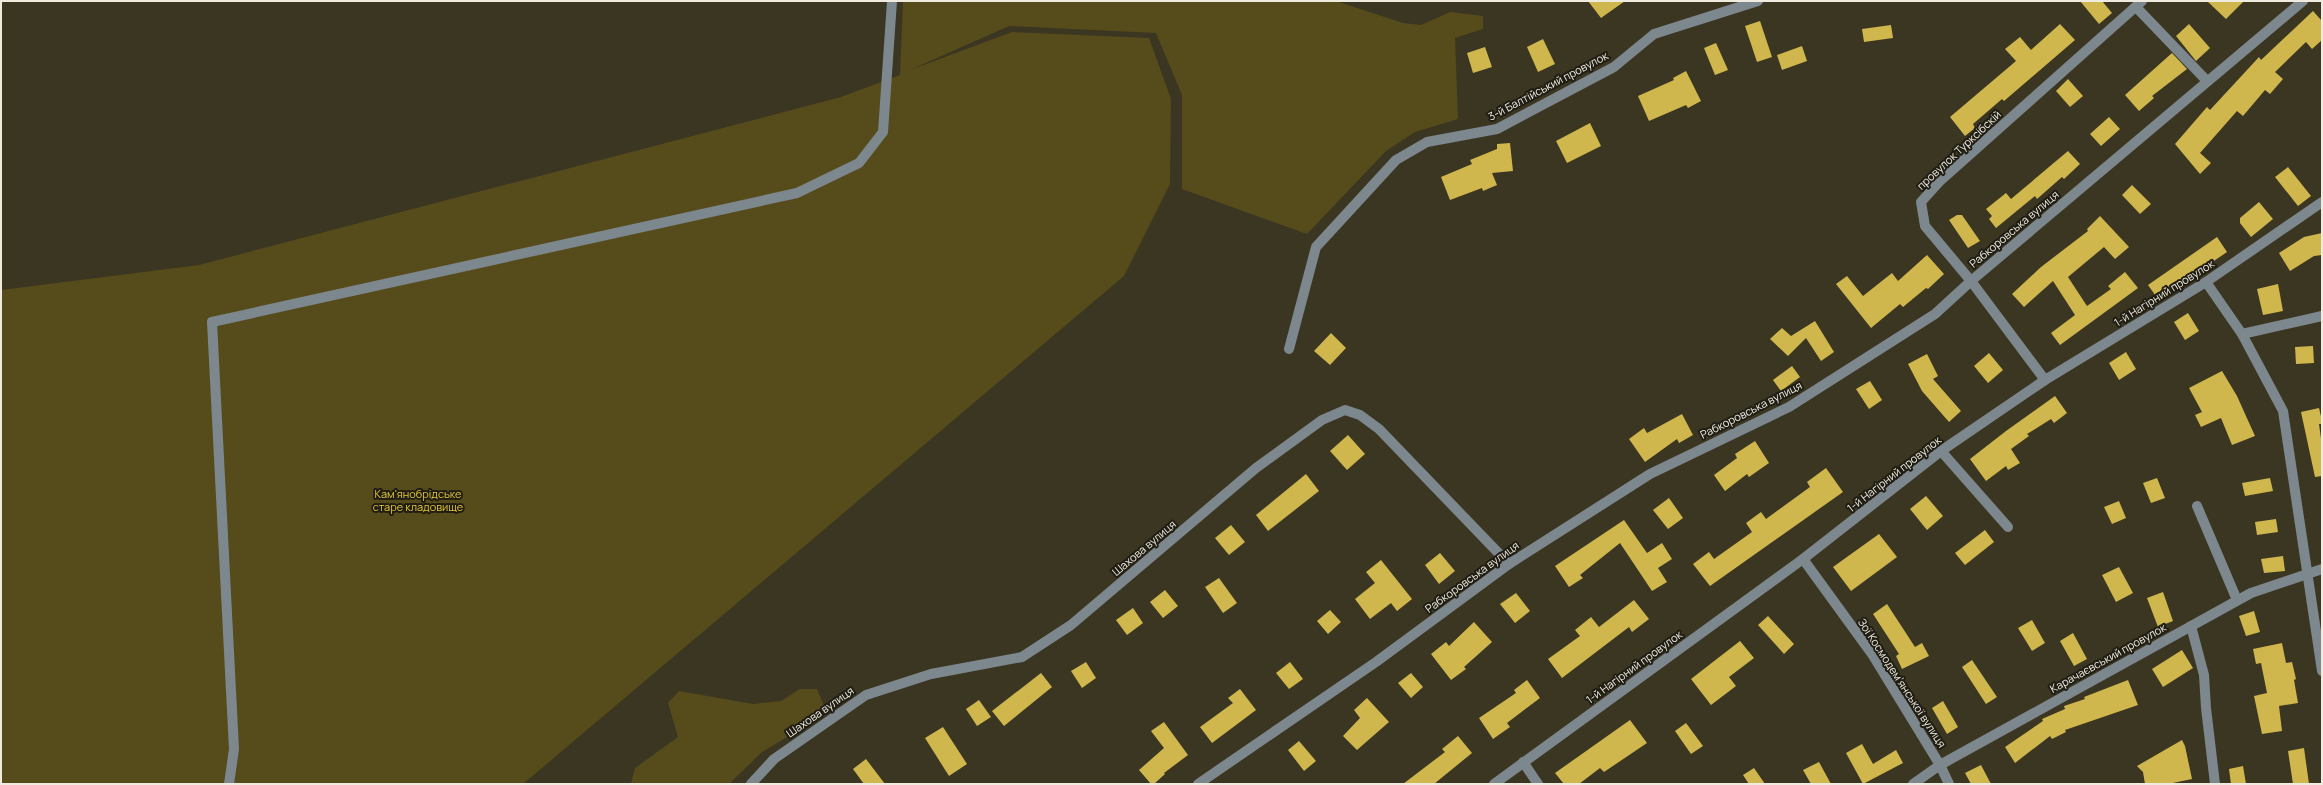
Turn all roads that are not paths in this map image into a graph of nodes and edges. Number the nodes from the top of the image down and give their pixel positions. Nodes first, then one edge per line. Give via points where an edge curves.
1 (892, 1) edge
2 (1758, 1) edge
3 (2303, 1) edge
4 (2139, 4) edge
5 (2207, 81) junction
6 (2322, 202) edge
7 (1971, 281) junction
8 (2206, 282) junction
9 (2322, 316) edge
10 (2242, 334) junction
11 (1288, 350) dead end
12 (2045, 380) junction
13 (1941, 451) junction
14 (2197, 506) dead end
15 (2008, 527) dead end
16 (1803, 559) junction
17 (1509, 564) junction
18 (2322, 569) edge
19 (2307, 573) junction
20 (2237, 600) junction
21 (2191, 626) junction
22 (2322, 671) edge
23 (1523, 762) junction
24 (1940, 765) junction
25 (229, 784) edge
26 (751, 784) edge
27 (1198, 784) edge
28 (1494, 784) edge
29 (1538, 784) edge
30 (1913, 784) edge
31 (1948, 784) edge
32 (2215, 784) edge

1 - 25 street via 883,132 859,163 796,193 212,322 234,749
2 - 11 street, 3-й Балтійський провулок via 1654,34 1614,67 1497,129 1427,142 1396,160 1316,247
3 - 5 street, Рабкоровська вулиця
4 - 5 street
4 - 7 street, провулок Турксібскій via 1940,181 1921,202 1926,226
5 - 7 street, Рабкоровська вулиця
6 - 8 street, 1-й Нагірний провулок
7 - 12 street, провулок Турксібскій
7 - 17 street, Рабкоровська вулиця via 1935,314 1789,407 1650,474
8 - 10 street
8 - 12 street, 1-й Нагірний провулок
9 - 10 street
10 - 19 street via 2283,411
12 - 13 street, 1-й Нагірний провулок
13 - 15 street
13 - 16 street, 1-й Нагірний провулок
14 - 20 street
16 - 23 street, 1-й Нагірний провулок
16 - 24 street, Зої Космодем’янської вулиця via 1872,654
17 - 26 street, Шахова вулиця via 1379,429 1360,415 1345,410 1322,420 1256,468 1071,625 1028,653 931,674 866,695 774,759
17 - 27 street, Рабкоровська вулиця via 1376,662
18 - 19 street, Карачаєвський провулок
19 - 20 street, Карачаєвський провулок via 2251,592
19 - 22 street
20 - 21 street, Карачаєвський провулок
21 - 24 street, Карачаєвський провулок
21 - 32 street via 2204,675
23 - 28 street, 1-й Нагірний провулок
23 - 29 street
24 - 30 street, Карачаєвський провулок
24 - 31 street, Зої Космодем’янської вулиця

